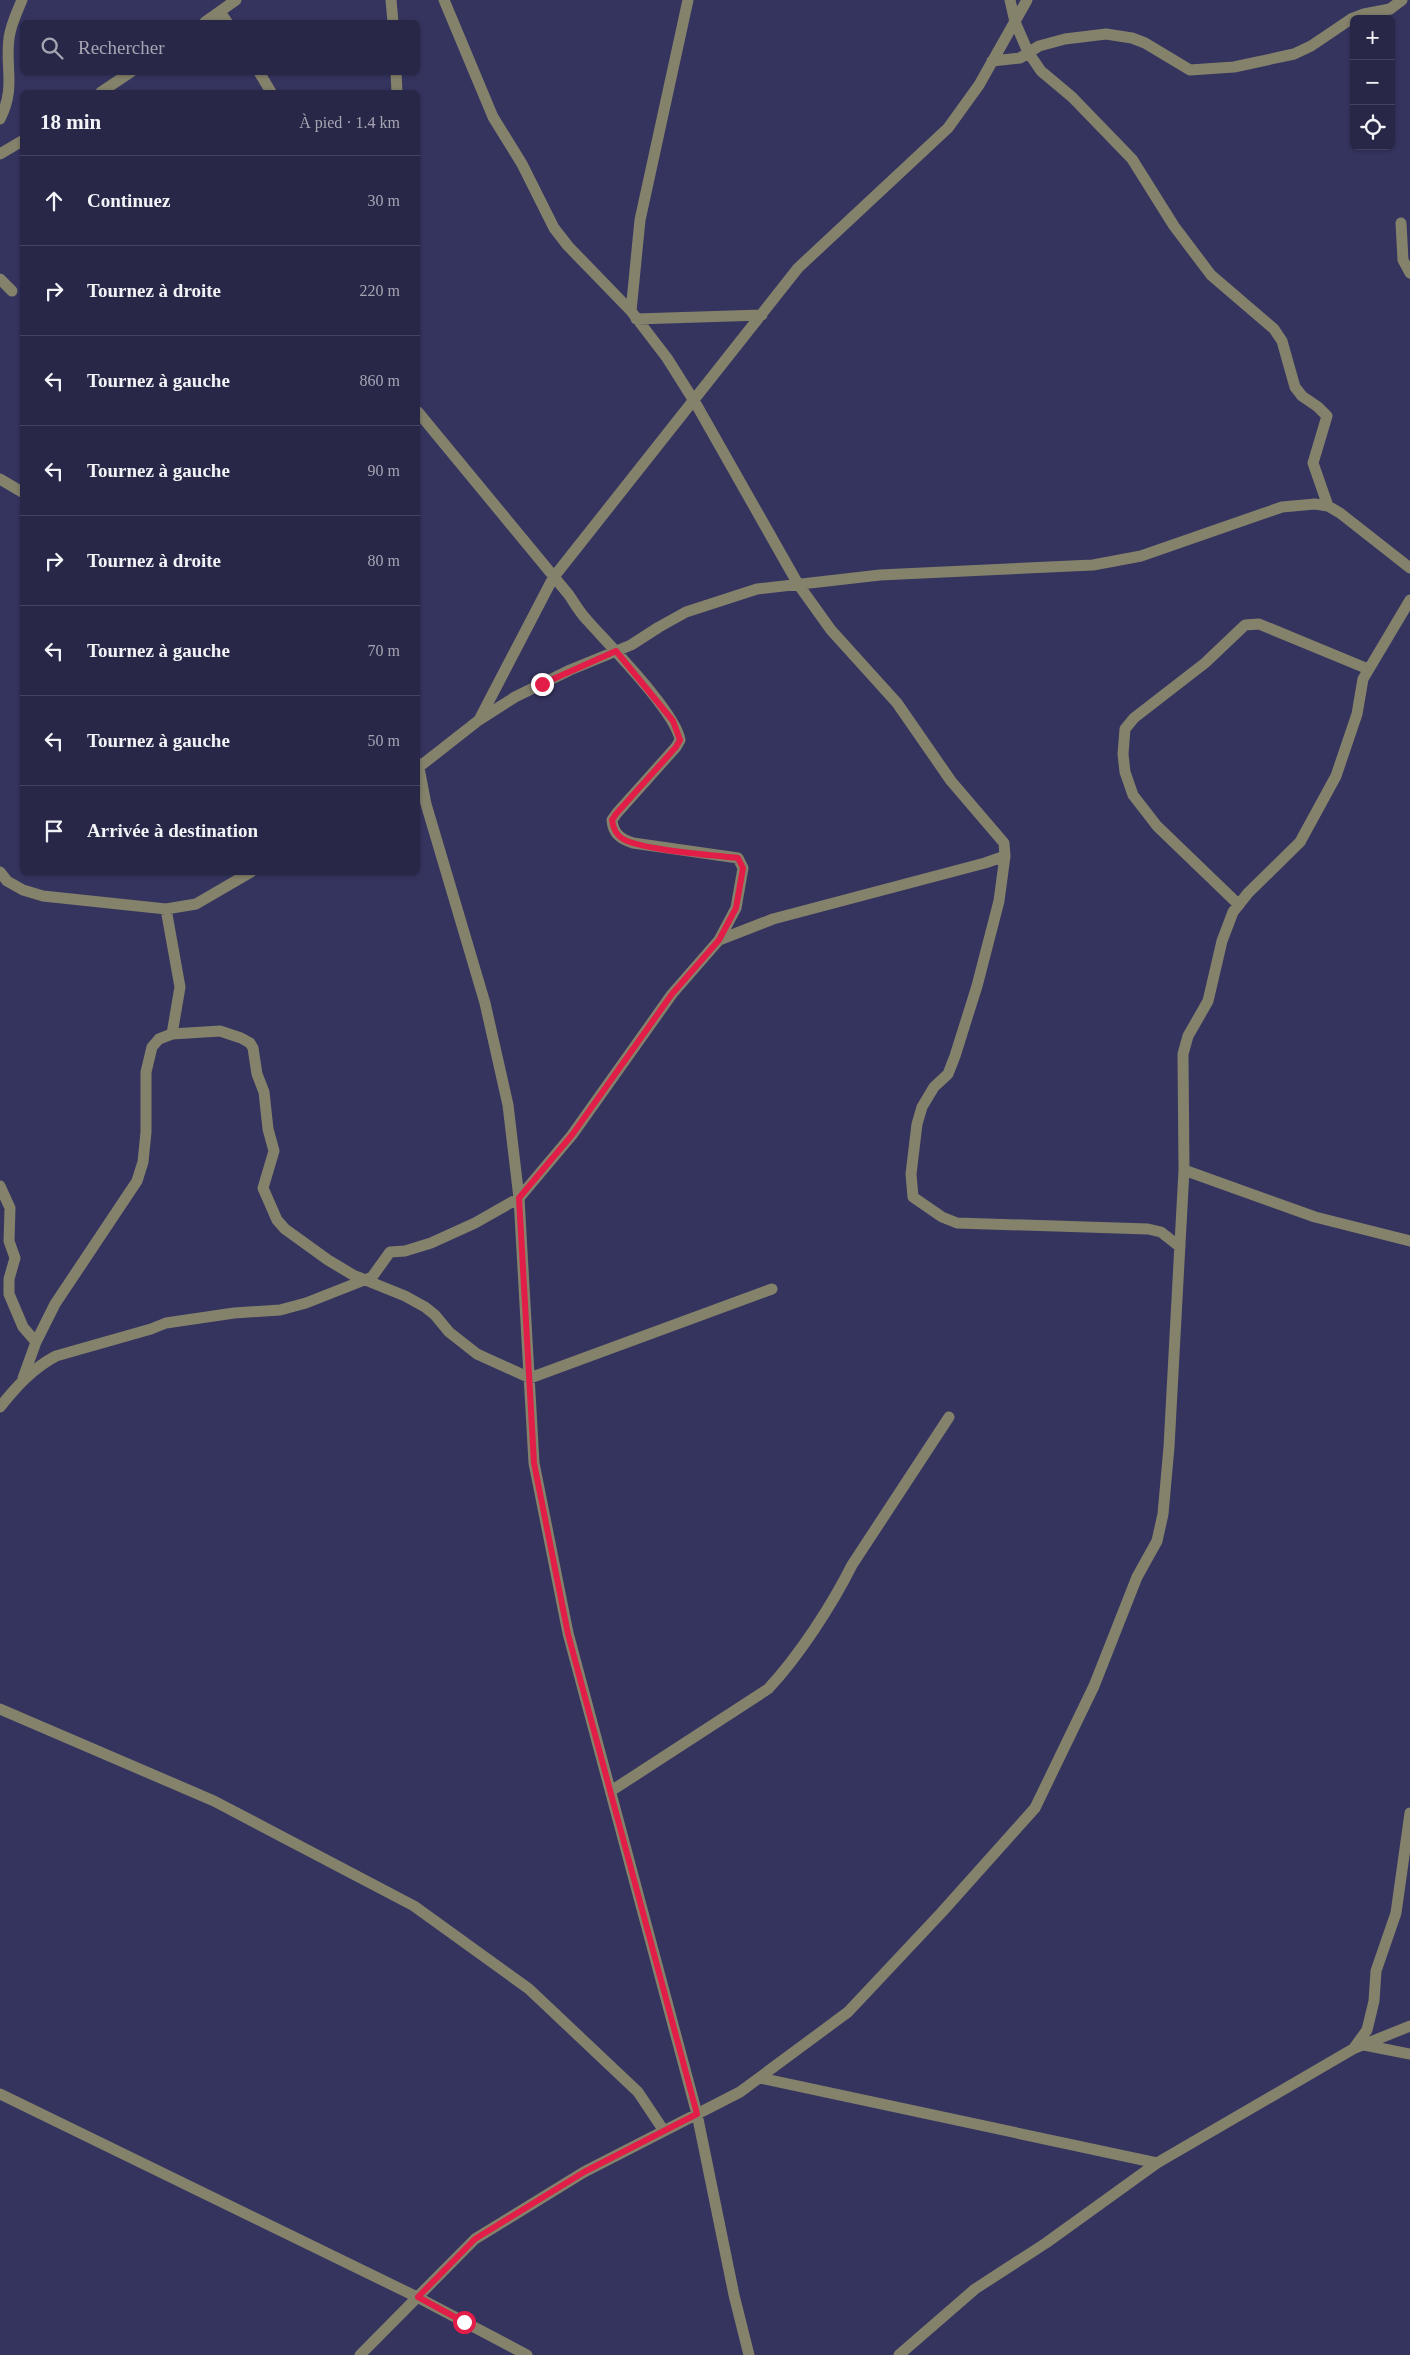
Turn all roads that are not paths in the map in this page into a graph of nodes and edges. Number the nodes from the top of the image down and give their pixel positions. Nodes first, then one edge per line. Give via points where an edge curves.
1 (22, 0) edge
2 (236, 0) edge
3 (391, 0) edge
4 (444, 0) edge
5 (688, 0) edge
6 (1010, 0) edge
7 (1027, 0) edge
8 (1402, 0) edge
9 (220, 12) junction
10 (208, 20) edge
11 (226, 20) edge
12 (393, 20) edge
13 (1015, 22) junction
14 (1028, 52) junction
15 (992, 61) junction
16 (126, 75) edge
17 (261, 75) edge
18 (396, 75) edge
19 (104, 90) edge
20 (270, 90) edge
21 (397, 90) edge
22 (0, 118) edge
23 (20, 142) edge
24 (0, 154) edge
25 (1400, 223) dead end
26 (1410, 273) edge
27 (0, 279) edge
28 (12, 291) dead end
29 (634, 315) junction
30 (762, 315) junction
31 (693, 399) junction
32 (420, 414) edge
33 (0, 480) edge
34 (20, 491) edge
35 (1328, 506) junction
36 (1410, 568) edge
37 (553, 578) junction
38 (798, 584) junction
39 (1410, 600) edge
40 (616, 651) junction
41 (1368, 669) junction
42 (479, 720) junction
43 (420, 764) edge
44 (420, 784) edge
45 (422, 804) edge
46 (1005, 856) junction
47 (0, 872) edge
48 (246, 875) edge
49 (1239, 905) junction
50 (166, 910) junction
51 (719, 940) junction
52 (172, 1034) junction
53 (1184, 1170) junction
54 (0, 1186) edge
55 (519, 1198) junction
56 (1410, 1241) edge
57 (1180, 1246) junction
58 (366, 1280) junction
59 (772, 1289) dead end
60 (36, 1342) junction
61 (530, 1378) junction
62 (23, 1381) junction
63 (0, 1407) edge
64 (949, 1417) dead end
65 (0, 1709) edge
66 (611, 1791) junction
67 (1410, 1813) edge
68 (1410, 2026) edge
69 (1358, 2047) junction
70 (1410, 2054) edge
71 (760, 2078) junction
72 (0, 2094) edge
73 (697, 2114) junction
74 (664, 2131) junction
75 (1157, 2163) junction
76 (418, 2297) junction
77 (360, 2355) edge
78 (527, 2355) edge
79 (749, 2355) edge
80 (899, 2355) edge

1 - 22 street via 9,38 8,101
2 - 9 street
3 - 12 street
4 - 29 street via 493,117 522,164 554,228
5 - 29 street via 640,220
6 - 13 street
7 - 13 street
8 - 14 street via 1390,9 1351,19 1294,54 1234,67 1190,70 1145,43 1106,34 1066,39
9 - 10 street
9 - 11 street
13 - 14 street
13 - 15 street
14 - 15 street via 1020,58
14 - 35 street via 1041,71 1072,97 1132,159 1174,226 1211,275 1274,329 1282,340 1295,387 1327,416 1313,463
15 - 30 street via 948,128 798,268
16 - 19 street
17 - 20 street
18 - 21 street
23 - 24 street
25 - 26 street via 1403,260
27 - 28 street
29 - 30 street
29 - 31 street
30 - 31 street
31 - 37 street
31 - 38 street
32 - 37 street
33 - 34 street
35 - 36 street
35 - 38 street via 1282,507 1141,556 1094,565 889,575
37 - 40 street
37 - 42 street
38 - 40 street via 757,589 686,612 631,646
38 - 46 street via 831,630 897,703 951,781 1004,842
39 - 41 street
40 - 42 street via 515,697
40 - 51 street via 673,721 680,740 616,814 612,820 613,827 623,839 633,843 738,858 742,862 736,908
41 - 49 street via 1336,776 1317,812 1300,842
41 - 49 street via 1259,624 1244,625 1206,663 1134,718 1126,729 1123,754 1133,796 1157,826
42 - 43 street
44 - 45 street
45 - 55 street via 485,1003 508,1105
46 - 51 street via 773,919
46 - 57 street via 999,901 955,1056 948,1074 934,1087 922,1108 917,1124 911,1174 913,1196 942,1217 957,1223 1148,1229 1161,1232
47 - 50 street via 7,881 23,890 43,896
48 - 50 street via 196,904
49 - 53 street via 1222,941 1208,1001 1188,1036 1183,1054
50 - 52 street via 180,987
51 - 55 street via 672,994 572,1135
52 - 58 street via 220,1031 250,1043 274,1144 270,1168 263,1183 272,1211 285,1229 328,1260
52 - 60 street via 159,1039 149,1054 146,1132 137,1182 55,1304
53 - 56 street via 1315,1217
53 - 57 street
54 - 60 street via 10,1208 9,1241 15,1258 9,1294 23,1327
55 - 58 street via 431,1243 390,1252 372,1277
55 - 61 street
57 - 71 street via 1169,1448 1157,1541 1137,1577 1094,1686 1035,1808 848,2012
58 - 61 street via 424,1307 478,1354
58 - 62 street via 280,1310 166,1322 151,1330 56,1356 43,1362
59 - 61 street
60 - 62 street
61 - 66 street via 534,1463 540,1495 568,1634
62 - 63 street
64 - 66 street via 852,1565 839,1591 780,1676 768,1689
65 - 74 street via 214,1801 414,1906 530,1989 638,2092
66 - 73 street
67 - 69 street via 1396,1913 1376,1971 1374,2001 1367,2030
68 - 69 street
69 - 70 street
69 - 75 street
71 - 73 street
71 - 75 street
72 - 76 street
73 - 74 street
73 - 79 street
74 - 76 street via 584,2172 475,2239
75 - 80 street via 1046,2243 975,2289
76 - 77 street
76 - 78 street

